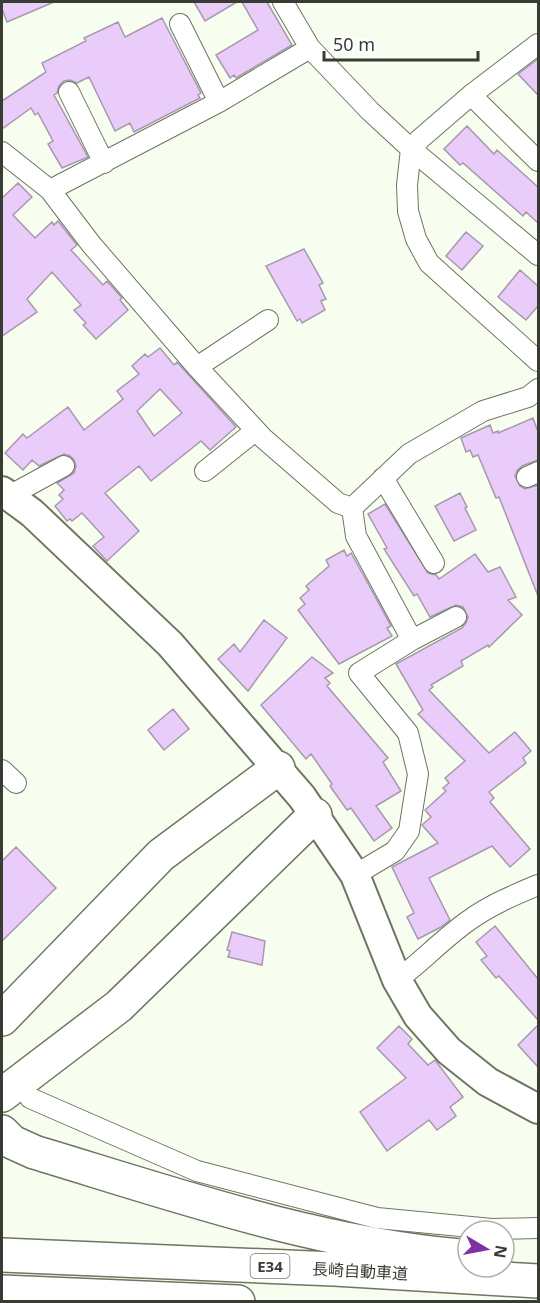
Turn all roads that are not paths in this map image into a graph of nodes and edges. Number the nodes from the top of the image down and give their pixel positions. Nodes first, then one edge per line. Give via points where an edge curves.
1 (284, 2) edge
2 (180, 24) dead end
3 (538, 44) edge
4 (310, 48) junction
5 (69, 92) dead end
6 (471, 95) junction
7 (219, 102) junction
8 (411, 149) junction
9 (2, 152) edge
10 (538, 161) edge
11 (104, 163) junction
12 (50, 190) junction
13 (538, 255) edge
14 (268, 320) dead end
15 (538, 361) edge
16 (197, 367) junction
17 (538, 389) edge
18 (255, 431) junction
19 (64, 466) dead end
20 (205, 471) dead end
21 (383, 478) junction
22 (5, 494) edge
23 (352, 508) junction
24 (434, 563) dead end
25 (456, 617) dead end
26 (412, 640) junction
27 (278, 768) junction
28 (2, 770) edge
29 (16, 783) dead end
30 (315, 815) junction
31 (355, 875) junction
32 (538, 885) edge
33 (396, 980) junction
34 (2, 1019) edge
35 (16, 1097) edge
36 (537, 1105) edge
37 (2, 1132) edge
38 (538, 1228) edge
39 (2, 1255) edge
40 (456, 1255) edge
41 (516, 1261) edge
42 (538, 1264) edge
43 (538, 1281) edge
44 (2, 1292) edge
45 (238, 1302) edge

1 - 4 street
2 - 7 street
3 - 6 street
4 - 7 street
4 - 8 street
5 - 11 street
6 - 8 street
6 - 10 street
7 - 11 street
8 - 13 street
8 - 15 street via 408,211 416,239 429,263
9 - 12 street
11 - 12 street
12 - 16 street
14 - 16 street
16 - 18 street
17 - 21 street via 528,397 483,411 409,454
18 - 20 street
18 - 23 street via 338,503
19 - 22 street
21 - 23 street
21 - 24 street
22 - 27 street via 76,553 170,644
23 - 26 street via 356,536
25 - 26 street
26 - 31 street via 359,673 408,733 418,774 409,831 395,851
27 - 30 street
27 - 34 highway via 161,855
28 - 29 street
30 - 31 street
30 - 35 highway via 119,1006
31 - 33 street
32 - 33 street via 494,904 467,922
33 - 36 street via 418,1016 449,1051 488,1082
35 - 38 street via 196,1171 377,1218 492,1229
37 - 40 highway via 33,1152 255,1219 354,1240
39 - 43 highway, 長崎自動車道 / E34
41 - 42 highway
44 - 45 highway

